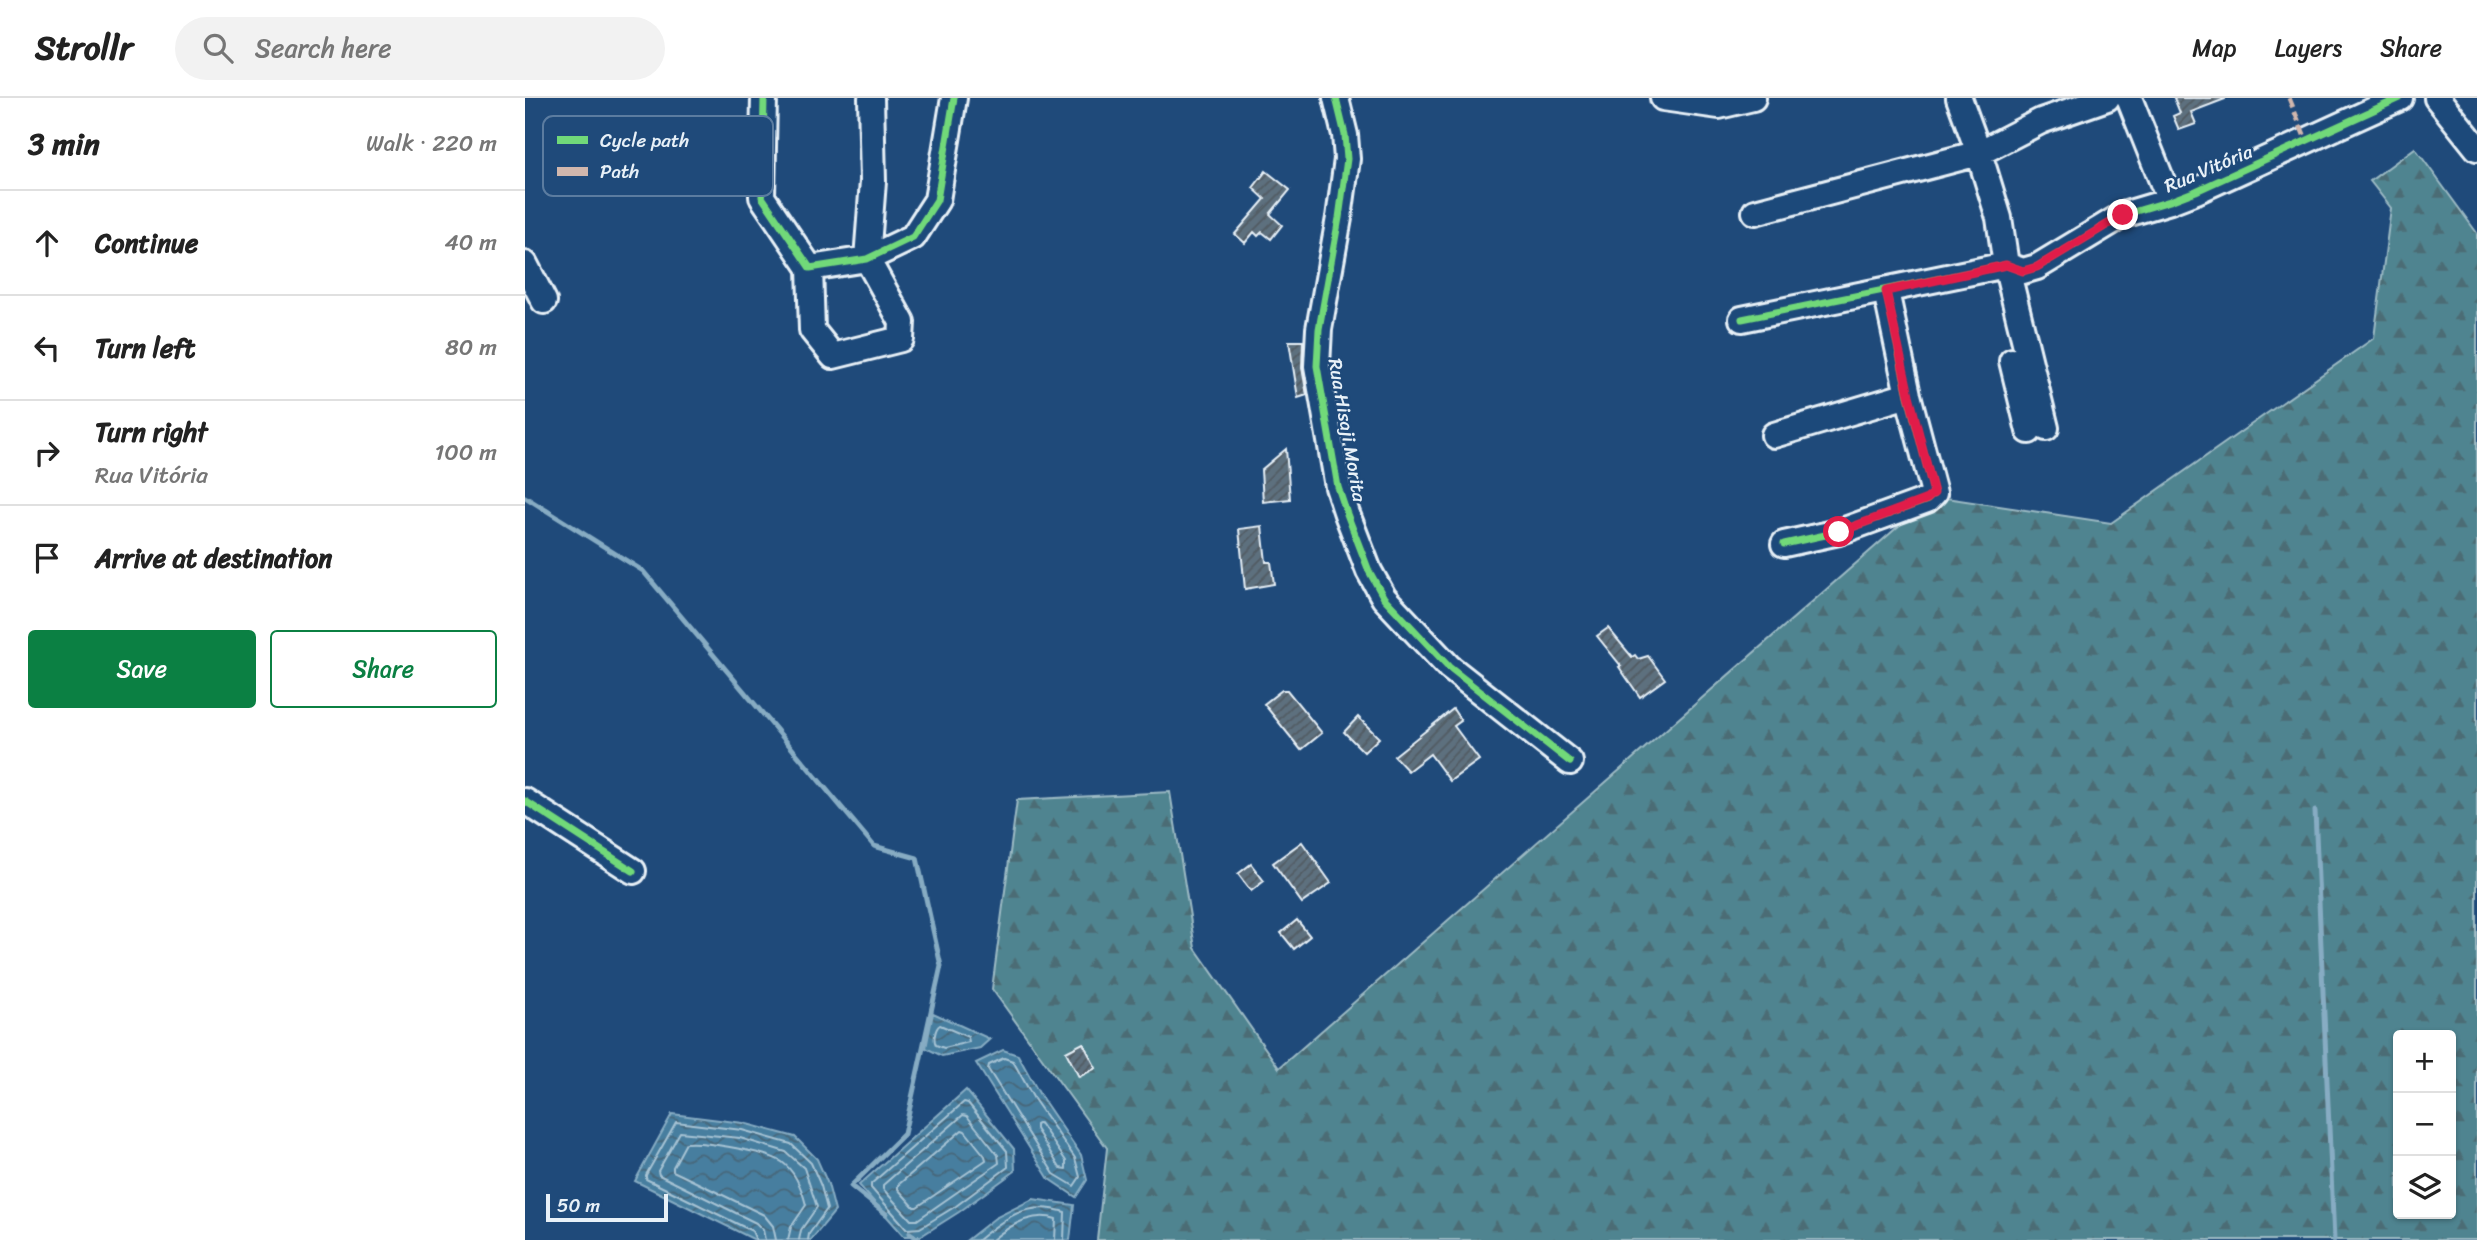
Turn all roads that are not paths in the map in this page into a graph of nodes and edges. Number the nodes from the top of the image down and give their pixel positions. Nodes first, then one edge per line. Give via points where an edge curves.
1 (764, 98) edge
2 (871, 98) edge
3 (954, 98) edge
4 (1336, 98) edge
5 (1663, 98) edge
6 (1753, 98) edge
7 (1959, 98) edge
8 (2107, 98) edge
9 (2129, 98) edge
10 (2400, 98) edge
11 (2437, 98) edge
12 (764, 116) edge
13 (2477, 148) edge
14 (1979, 153) junction
15 (762, 196) edge
16 (2170, 201) junction
17 (1755, 212) dead end
18 (867, 260) junction
19 (525, 264) edge
20 (1998, 267) junction
21 (810, 268) junction
22 (1886, 291) junction
23 (544, 301) dead end
24 (1742, 319) dead end
25 (1909, 395) junction
26 (2038, 429) dead end
27 (1774, 435) dead end
28 (1784, 544) dead end
29 (1570, 762) dead end
30 (525, 801) edge
31 (633, 871) dead end

1 - 12 street
2 - 18 street via 873,181
3 - 18 street via 937,200 913,237
4 - 29 street, Rua Hisaji Morita via 1347,159 1317,366 1347,514 1384,598 1449,667
5 - 6 street via 1719,106
7 - 14 street
8 - 14 street via 2041,121
9 - 16 street
10 - 16 street, Rua Vitória
11 - 13 street
14 - 17 street
14 - 20 street via 1999,218
15 - 21 street
16 - 20 street, Rua Vitória via 2116,218 2037,267 2023,271
18 - 21 street
18 - 21 street via 902,322 901,339 834,356 812,330
19 - 23 street
20 - 22 street, Rua Vitória
20 - 26 street
22 - 24 street, Rua Vitória
22 - 25 street
25 - 27 street
25 - 28 street via 1934,485 1931,497 1839,532
30 - 31 street

